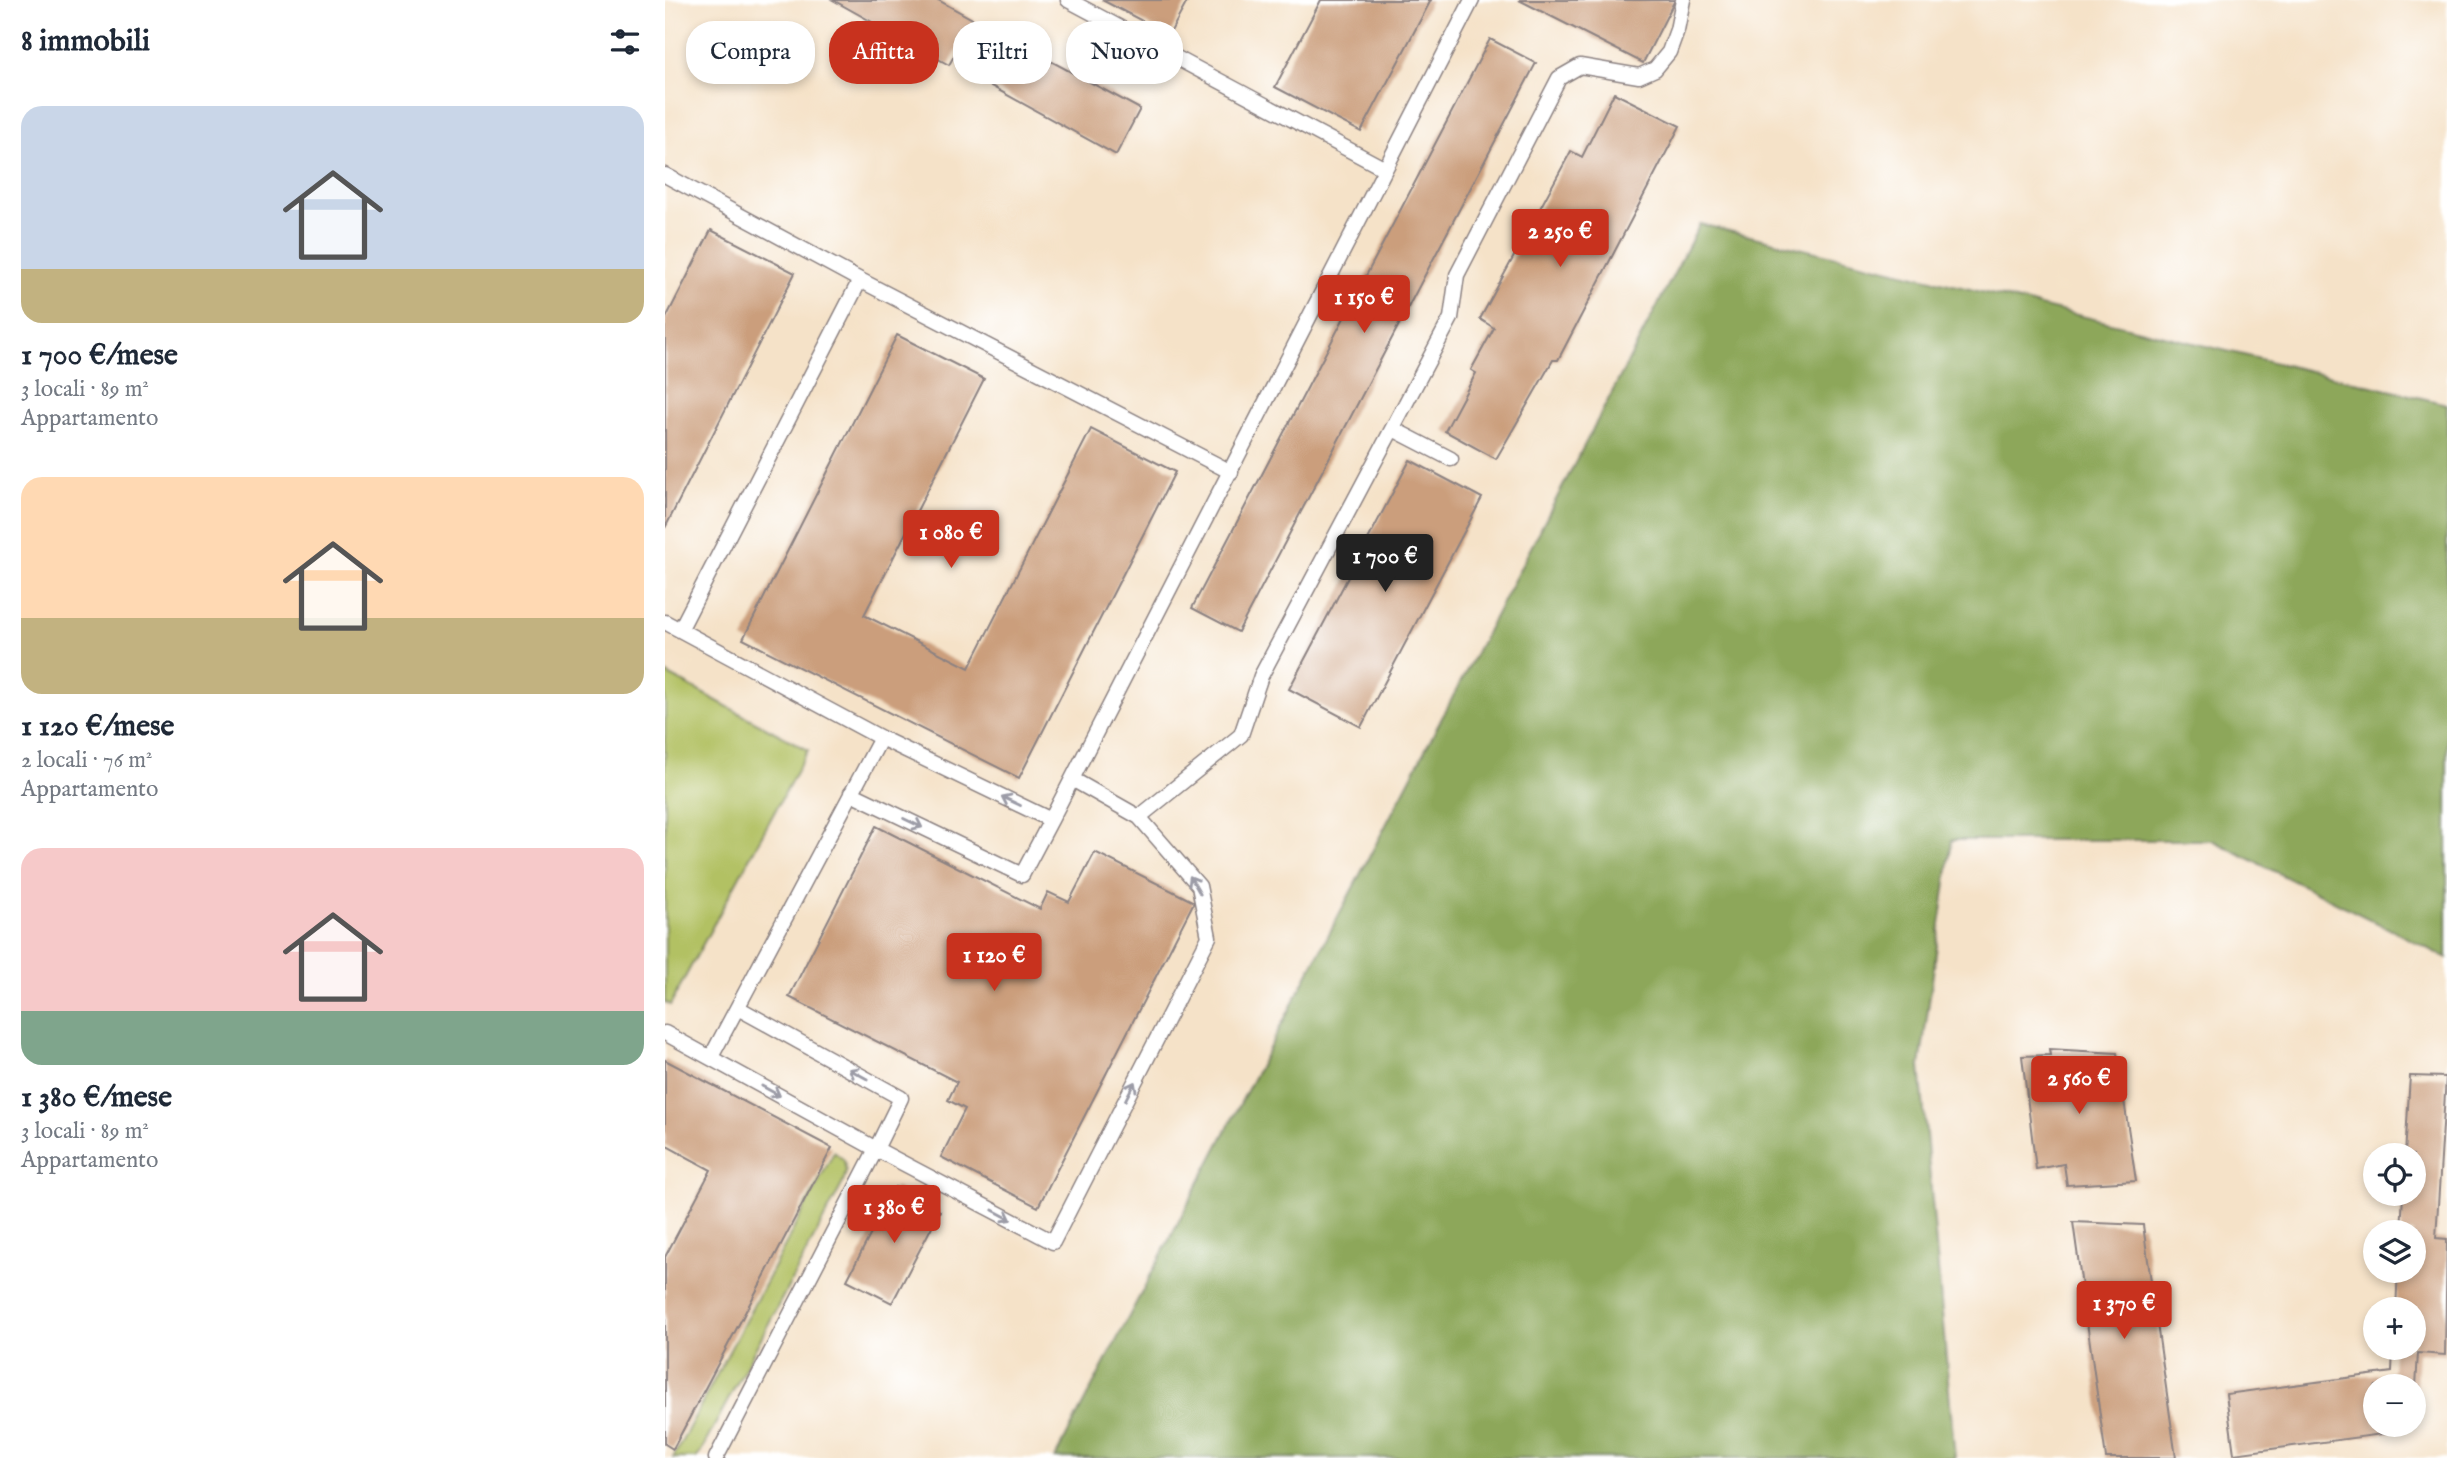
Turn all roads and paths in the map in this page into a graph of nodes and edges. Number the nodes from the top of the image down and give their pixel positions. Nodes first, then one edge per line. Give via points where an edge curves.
1 (1068, 0) edge
2 (1472, 0) edge
3 (1683, 0) edge
4 (1385, 169) junction
5 (665, 175) edge
6 (860, 280) junction
7 (1393, 429) junction
8 (1451, 459) dead end
9 (1231, 471) junction
10 (665, 622) edge
11 (680, 630) junction
12 (881, 738) junction
13 (1072, 779) junction
14 (851, 793) junction
15 (1139, 817) junction
16 (1051, 820) junction
17 (738, 1008) junction
18 (665, 1033) edge
19 (711, 1057) junction
20 (876, 1149) junction
21 (716, 1458) edge

1 - 4 lane
2 - 4 lane
3 - 7 lane via 1669,52 1655,69 1639,76 1580,66 1559,78 1457,275 1451,317
4 - 9 lane
5 - 6 lane
6 - 9 lane
6 - 11 lane
7 - 8 lane
7 - 15 lane via 1261,676 1241,735
9 - 13 lane
10 - 11 lane
11 - 12 lane
12 - 14 lane
16 -> 12 lane
13 - 15 lane
13 - 16 lane
14 -> 16 lane via 1021,875
14 - 17 lane
20 -> 15 lane via 1053,1242 1209,937 1199,886
17 - 19 lane
20 -> 17 lane via 901,1098
18 - 19 lane
19 -> 20 lane
20 - 21 lane

